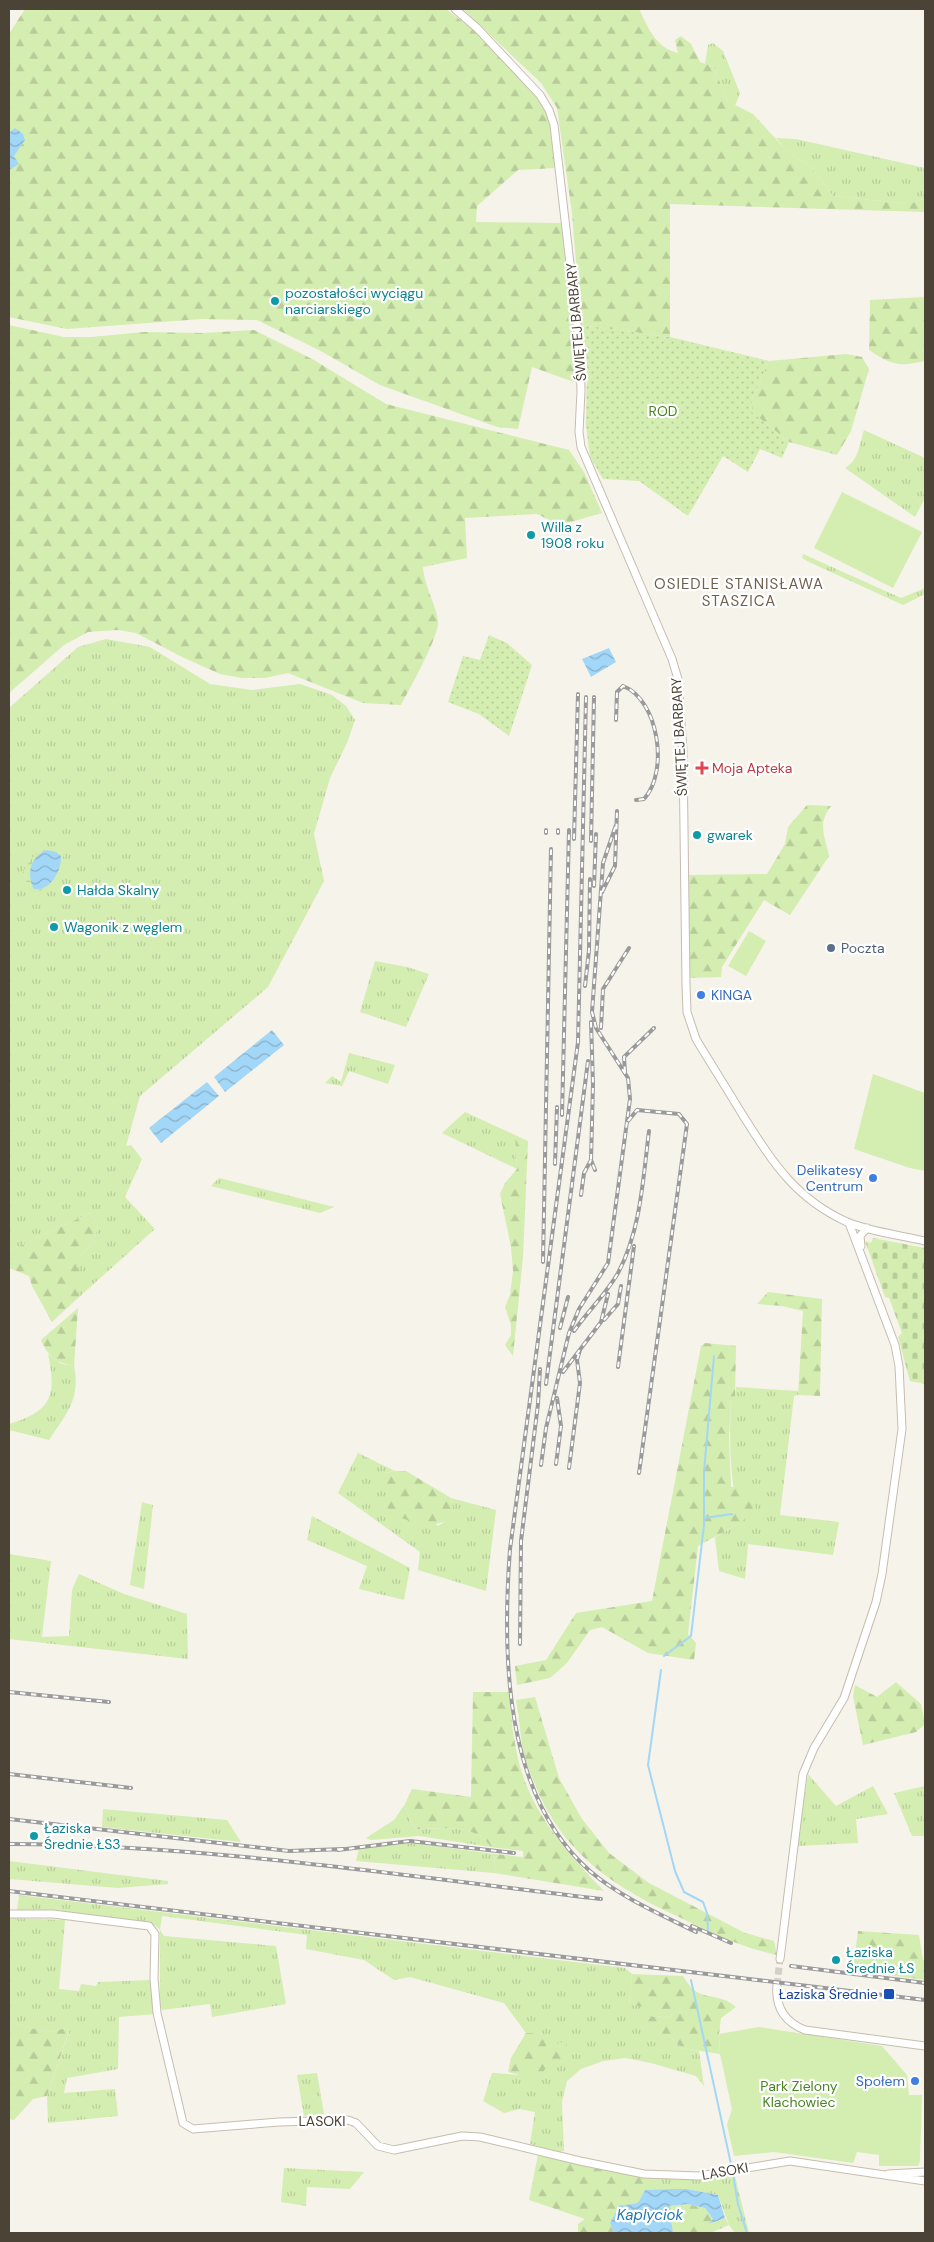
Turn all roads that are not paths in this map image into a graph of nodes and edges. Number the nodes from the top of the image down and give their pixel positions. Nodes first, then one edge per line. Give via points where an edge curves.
1 (455, 9) edge
2 (849, 1223) junction
3 (866, 1228) junction
4 (925, 1240) edge
5 (868, 1272) junction
6 (9, 1914) edge
7 (780, 1959) tunnel mouth
8 (777, 1985) tunnel mouth
9 (925, 2046) edge
10 (925, 2172) edge
11 (878, 2175) junction
12 (925, 2181) edge

1 - 2 street, ŚWIĘTEJ BARBARY via 540,95 554,125 580,350 581,447 678,679 683,751 688,1021 696,1039 783,1175 815,1204
2 - 3 street, ŚWIĘTEJ BARBARY
2 - 5 street
3 - 4 street, ŚWIĘTEJ BARBARY
3 - 5 street via 860,1243
5 - 7 street via 899,1366 901,1447 876,1602 844,1698 814,1748 803,1774
6 - 11 street, LASOKI via 52,1914 153,1929 156,1934 154,1979 157,2013 183,2123 193,2129 348,2120 356,2123 378,2146 394,2150 462,2136 480,2137 644,2174 699,2176 790,2161
8 - 9 street via 779,2008 788,2020 805,2030
10 - 11 street
11 - 12 street

